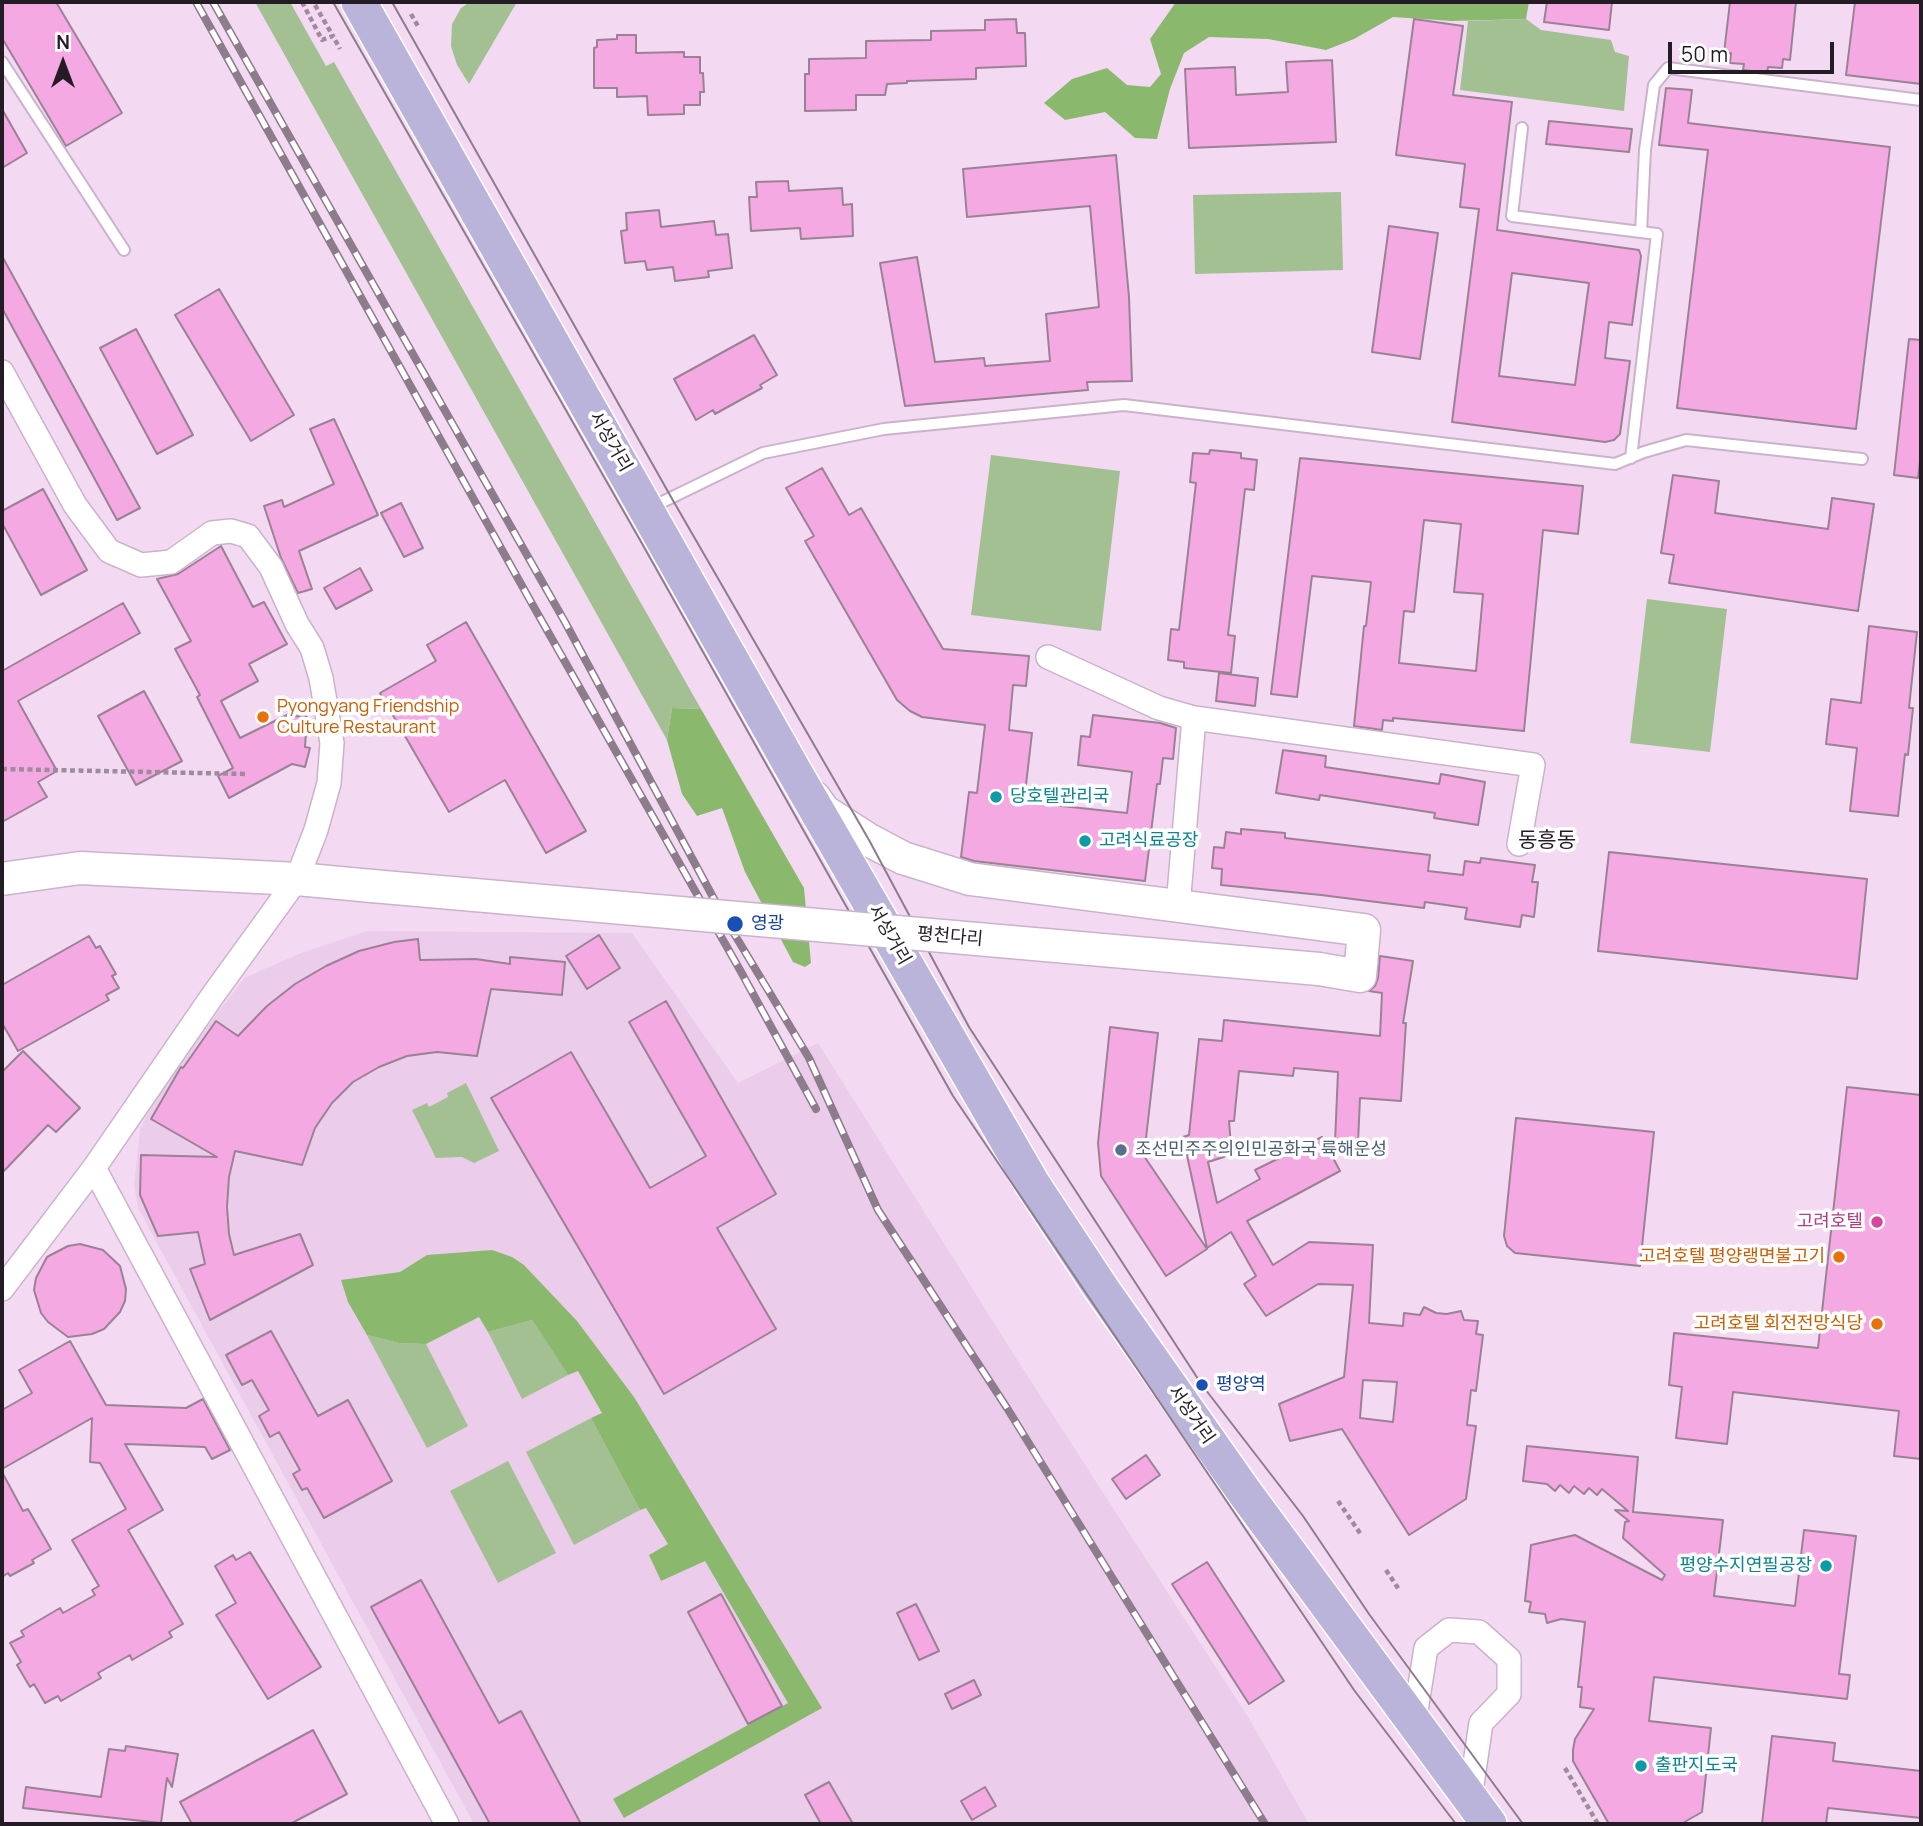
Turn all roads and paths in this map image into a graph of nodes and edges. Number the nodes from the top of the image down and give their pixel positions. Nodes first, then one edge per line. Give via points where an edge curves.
1 (302, 2) edge
2 (359, 2) edge
3 (314, 5) dead end
4 (411, 14) dead end
5 (419, 28) dead end
6 (333, 36) junction
7 (340, 49) dead end
8 (2, 62) edge
9 (1921, 100) edge
10 (1522, 128) dead end
11 (1641, 232) junction
12 (124, 250) dead end
13 (2, 372) edge
14 (1631, 458) junction
15 (1862, 459) dead end
16 (648, 510) junction
17 (1048, 657) dead end
18 (1194, 718) junction
19 (2, 769) edge
20 (794, 771) junction
21 (248, 775) dead end
22 (1519, 844) dead end
23 (297, 879) junction
24 (2, 880) edge
25 (1178, 906) junction
26 (94, 1168) junction
27 (2, 1289) edge
28 (1338, 1501) dead end
29 (1362, 1536) dead end
30 (1386, 1570) dead end
31 (1400, 1591) dead end
32 (1414, 1723) junction
33 (1565, 1768) dead end
34 (1480, 1811) edge
35 (447, 1824) edge
36 (1598, 1824) edge

1 - 6 path via 322,40
2 - 16 main road, 서성거리
3 - 6 path
4 - 5 path
6 - 7 path
8 - 12 lane
9 - 11 lane via 1668,68 1654,85
10 - 11 lane via 1512,216
11 - 14 lane via 1657,234
13 - 23 street via 75,505 109,551 141,565 171,562 212,533 231,531 248,536 271,567 312,648 332,743 329,783
14 - 15 lane via 1686,440
14 - 16 lane via 1615,464 1124,405 884,429 763,453
16 - 20 main road, 서성거리
17 - 18 street via 1159,708
18 - 22 street via 1533,765
18 - 25 street
19 - 21 path
20 - 25 street via 824,811 903,858 970,879
20 - 32 main road, 서성거리 via 1033,1185 1245,1493
23 - 24 street, 평천다리 via 80,868
23 - 25 street, 평천다리, bridge via 1360,976 1364,930
23 - 26 street
26 - 27 street
26 - 35 street
28 - 29 path
30 - 31 path
32 - 34 main road, 서성거리
32 - 34 street via 1426,1648 1449,1630 1479,1632 1509,1660 1509,1694 1481,1723
33 - 36 path

